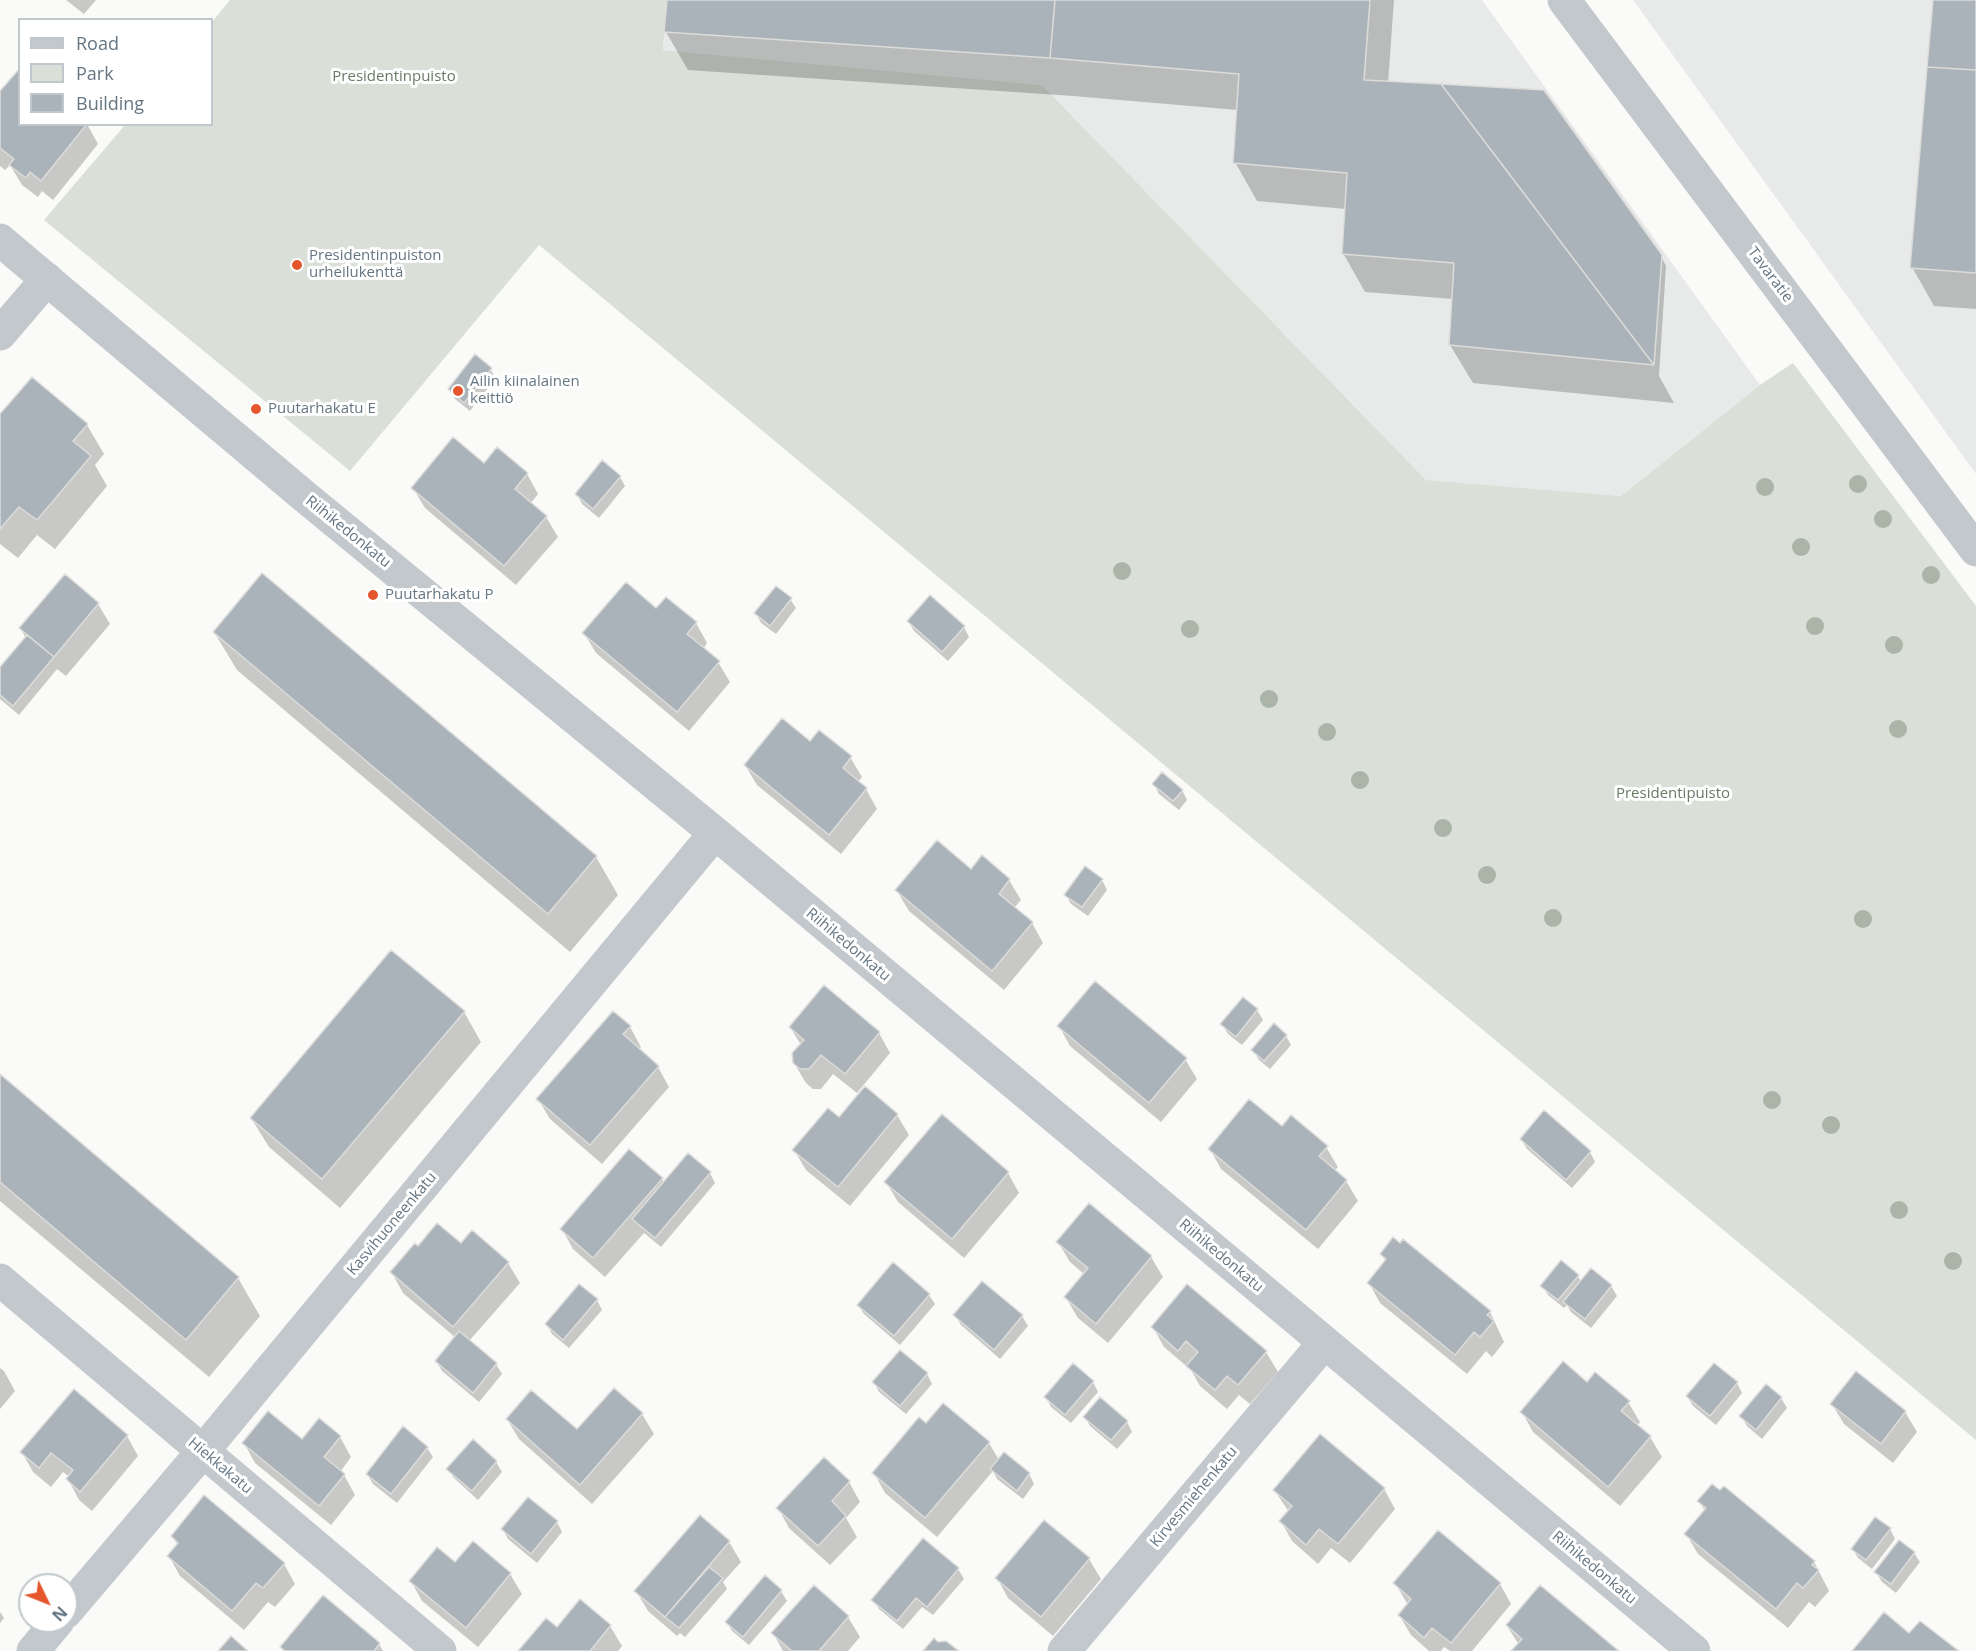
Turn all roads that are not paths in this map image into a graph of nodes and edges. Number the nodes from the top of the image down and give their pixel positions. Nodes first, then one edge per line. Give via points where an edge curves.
1 (1564, 0) edge
2 (0, 240) edge
3 (47, 279) junction
4 (0, 334) edge
5 (1976, 550) edge
6 (715, 833) junction
7 (0, 1280) edge
8 (1324, 1343) junction
9 (203, 1451) junction
10 (78, 1598) edge
11 (48, 1633) edge
12 (33, 1651) edge
13 (440, 1651) edge
14 (1064, 1651) edge
15 (1694, 1651) edge

1 - 5 street, Tavaratie
2 - 3 street, Riihikedonkatu
3 - 4 street
3 - 6 street, Riihikedonkatu
6 - 8 street, Riihikedonkatu
6 - 9 street, Kasvihuoneenkatu
7 - 9 street, Hiekkakatu
8 - 14 street, Kirvesmiehenkatu
8 - 15 street, Riihikedonkatu
9 - 10 street, Kasvihuoneenkatu
9 - 13 street, Hiekkakatu
11 - 12 street

